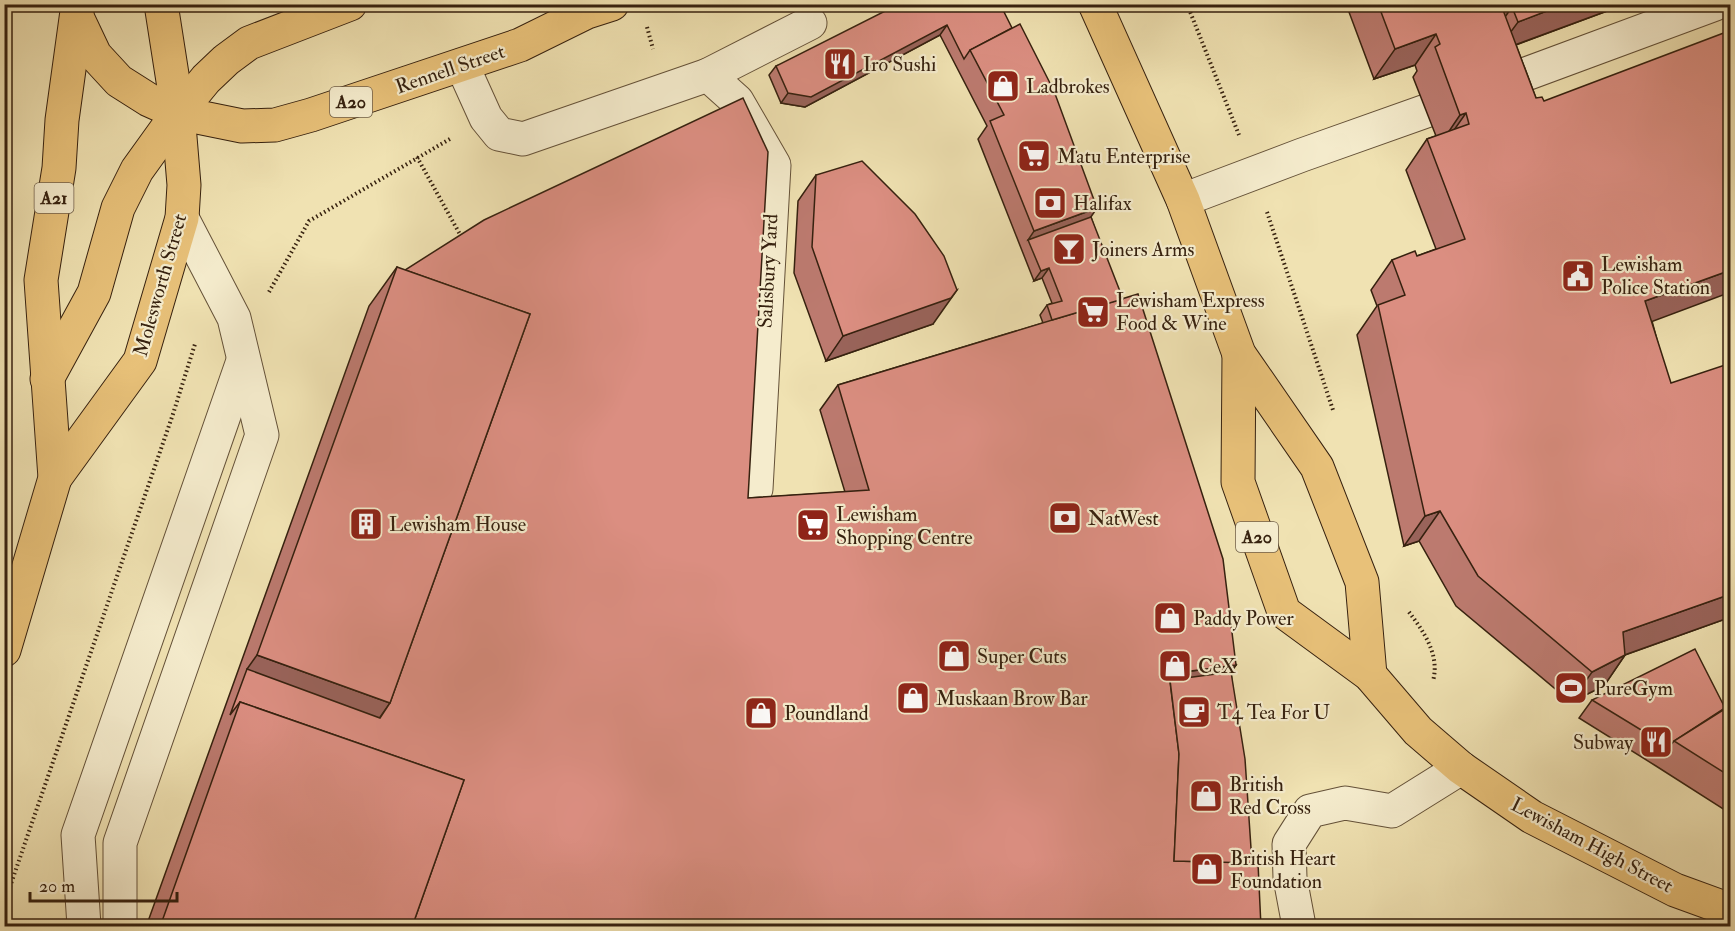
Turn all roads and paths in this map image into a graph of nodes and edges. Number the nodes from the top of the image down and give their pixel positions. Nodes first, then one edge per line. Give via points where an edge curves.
1 (161, 4) edge
2 (612, 4) edge
3 (1095, 4) edge
4 (1187, 4) edge
5 (1715, 4) edge
6 (1726, 4) edge
7 (337, 6) edge
8 (77, 11) edge
9 (1731, 15) edge
10 (645, 20) dead end
11 (810, 23) dead end
12 (643, 54) dead end
13 (462, 65) junction
14 (708, 75) junction
15 (1499, 84) edge
16 (1426, 111) dead end
17 (178, 113) junction
18 (486, 118) junction
19 (417, 157) junction
20 (1254, 173) junction
21 (1183, 200) junction
22 (182, 218) junction
23 (466, 245) edge
24 (266, 297) dead end
25 (195, 342) dead end
26 (1239, 354) junction
27 (243, 361) junction
28 (47, 379) junction
29 (1335, 418) dead end
30 (55, 477) junction
31 (756, 489) dead end
32 (4, 650) edge
33 (1370, 675) junction
34 (1461, 768) junction
35 (4, 904) edge
36 (1731, 910) edge
37 (84, 927) edge
38 (120, 927) edge
39 (1299, 927) edge

1 - 17 highway, A21
2 - 13 highway, Rennell Street / A20 via 520,45
3 - 21 highway, Lewisham High Street / A20
4 - 20 path
5 - 15 street
6 - 9 street
7 - 17 highway via 249,43 226,60
8 - 17 highway, Rennell Street / A20 via 95,55 119,81
8 - 28 highway, Molesworth Street / A21 via 41,280
10 - 12 path via 654,50
11 - 14 street
13 - 17 highway, Rennell Street / A20 via 274,125 242,126
13 - 18 street
14 - 18 street via 523,139 499,134
14 - 31 street, Salisbury Yard via 737,101 774,165
16 - 20 street
17 - 22 highway, Molesworth Street / A21 via 184,185
17 - 28 highway via 137,170 118,208 94,293
18 - 19 path
19 - 23 path
19 - 24 path via 309,221
20 - 21 street
20 - 29 path
21 - 26 highway, Lewisham High Street / A20
22 - 27 street via 234,318
22 - 30 highway, Molesworth Street / A21 via 140,361
25 - 35 path
26 - 33 highway, Lewisham High Street / A20 via 1317,467 1362,582
26 - 33 highway, Lewisham High Street / A20 via 1238,482 1284,612
27 - 37 street via 78,835
27 - 38 street via 262,435 120,843
28 - 30 highway, Molesworth Street / A21
30 - 32 highway, Molesworth Street / A21
33 - 34 highway, Lewisham High Street / A20 via 1418,731
34 - 36 highway, Lewisham High Street / A20 via 1532,818 1675,890
34 - 39 street via 1392,811 1345,803 1310,811 1289,844 1290,878

